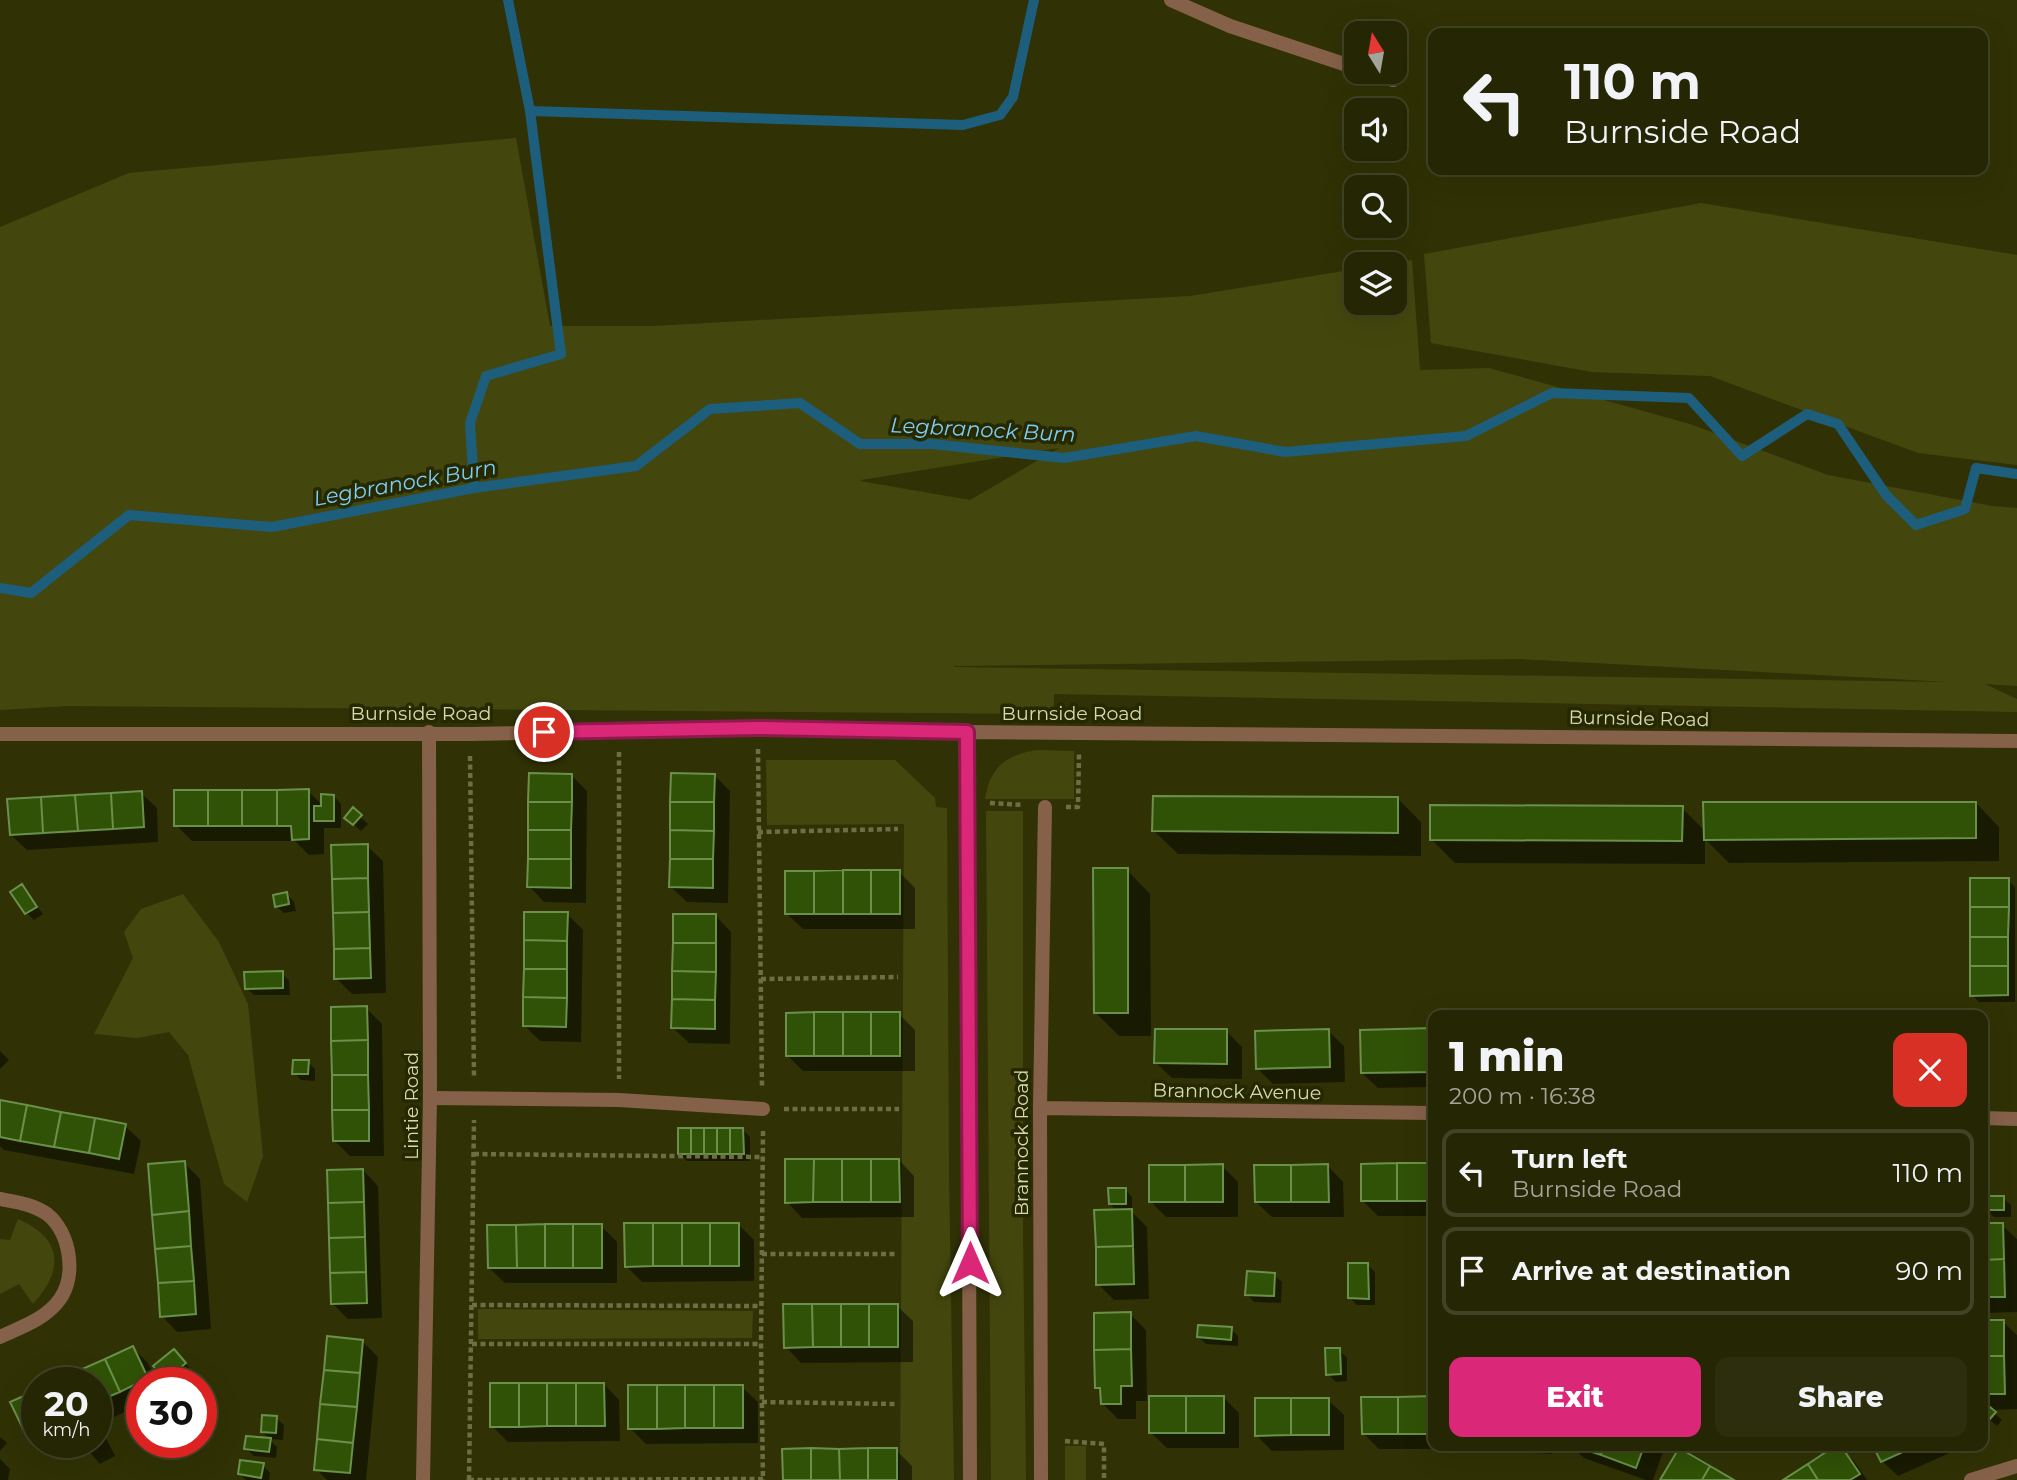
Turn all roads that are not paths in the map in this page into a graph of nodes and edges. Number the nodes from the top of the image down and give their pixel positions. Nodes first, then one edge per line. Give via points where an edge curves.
1 (1171, 0) edge
2 (1344, 64) edge
3 (429, 732) junction
4 (967, 732) junction
5 (0, 734) edge
6 (2017, 741) edge
7 (1045, 807) dead end
8 (430, 1098) junction
9 (1040, 1108) junction
10 (762, 1110) road end
11 (1428, 1112) edge
12 (1988, 1118) edge
13 (2017, 1119) edge
14 (0, 1199) edge
15 (0, 1337) edge
16 (2017, 1466) edge
17 (423, 1480) edge
18 (970, 1480) edge
19 (1041, 1480) edge
20 (1971, 1480) edge

1 - 2 street via 1230,26
3 - 4 street, Burnside Road via 758,728
3 - 5 street, Burnside Road
3 - 8 street, Lintie Road
4 - 6 street, Burnside Road
4 - 18 street
7 - 9 street, Brannock Road
8 - 10 street via 620,1100
8 - 17 street, Lintie Road
9 - 11 street, Brannock Avenue
9 - 19 street, Brannock Road
12 - 13 street
14 - 15 street via 26,1203 47,1214 62,1233 69,1254 69,1278 61,1298 45,1315
16 - 20 street

